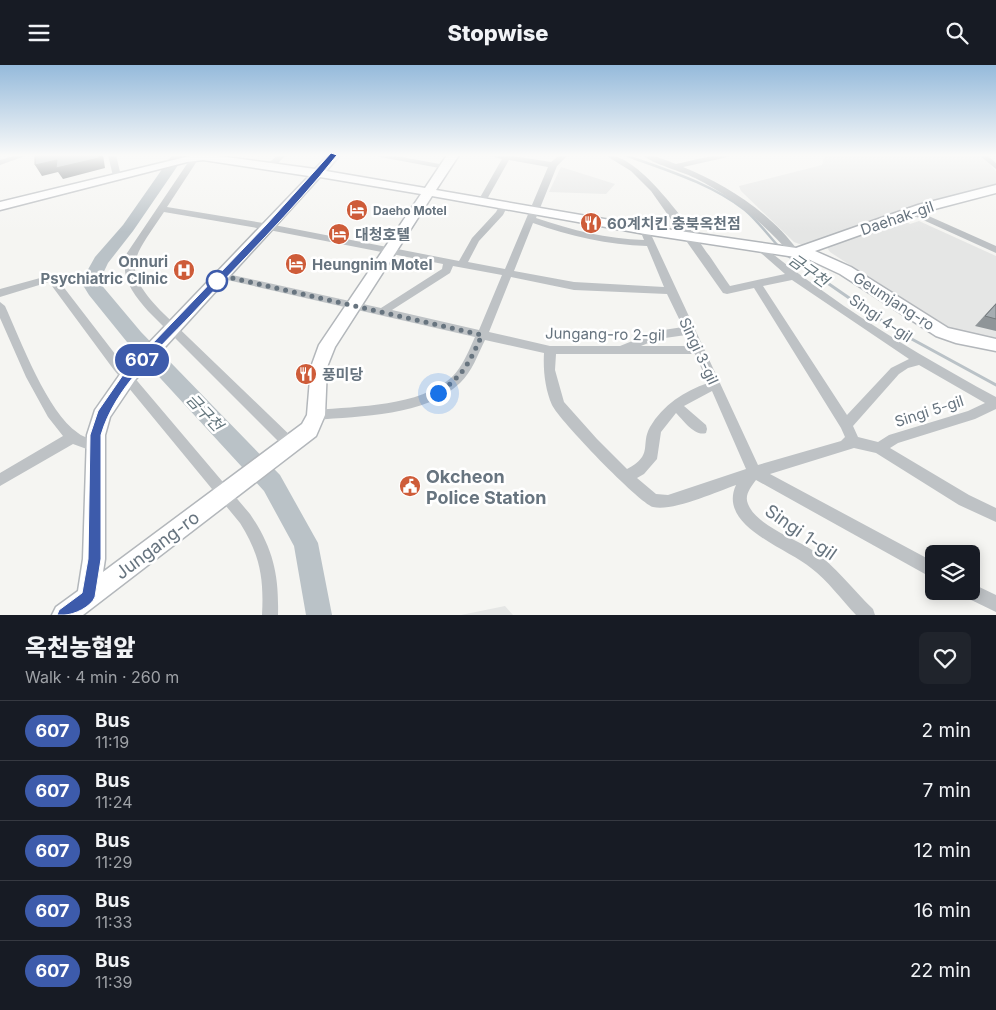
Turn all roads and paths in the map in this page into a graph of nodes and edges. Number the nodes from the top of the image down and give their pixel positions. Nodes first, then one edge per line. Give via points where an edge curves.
1 (79, 181) edge
2 (98, 181) edge
3 (180, 181) edge
4 (310, 181) edge
5 (364, 181) edge
6 (435, 181) edge
7 (494, 181) edge
8 (546, 181) edge
9 (646, 181) edge
10 (709, 181) edge
11 (996, 189) edge
12 (428, 191) junction
13 (0, 200) edge
14 (482, 201) junction
15 (504, 205) junction
16 (0, 206) edge
17 (160, 209) junction
18 (914, 212) junction
19 (533, 215) junction
20 (269, 227) junction
21 (646, 230) junction
22 (688, 236) junction
23 (651, 243) junction
24 (761, 246) junction
25 (996, 250) edge
26 (389, 251) junction
27 (796, 252) junction
28 (449, 263) junction
29 (462, 265) junction
30 (509, 274) junction
31 (223, 276) junction
32 (794, 277) junction
33 (757, 285) junction
34 (671, 291) junction
35 (0, 293) edge
36 (0, 306) edge
37 (353, 306) junction
38 (382, 312) junction
39 (690, 330) junction
40 (170, 331) junction
41 (482, 335) junction
42 (996, 345) edge
43 (699, 349) junction
44 (550, 350) junction
45 (618, 350) junction
46 (919, 360) junction
47 (128, 376) junction
48 (715, 385) junction
49 (996, 403) edge
50 (675, 405) junction
51 (316, 415) junction
52 (846, 425) junction
53 (701, 429) dead end
54 (73, 437) junction
55 (95, 446) junction
56 (845, 446) junction
57 (286, 449) junction
58 (879, 449) junction
59 (754, 472) junction
60 (626, 477) junction
61 (0, 480) edge
62 (225, 494) junction
63 (996, 515) edge
64 (925, 566) edge
65 (980, 596) edge
66 (996, 604) edge
67 (86, 606) edge
68 (64, 615) edge
69 (270, 615) edge
70 (867, 615) edge

1 - 13 main road
2 - 16 main road
3 - 17 street
4 - 20 main road
5 - 12 main road
6 - 12 main road
7 - 14 street
8 - 19 street
9 - 22 street
10 - 27 street via 754,210
11 - 18 main road, Daehak-gil
12 - 14 main road
12 - 26 main road
14 - 15 main road
15 - 19 main road
15 - 29 street via 475,240
17 - 20 street
17 - 40 street via 132,253 129,269 133,283
18 - 25 street
18 - 27 main road, Daehak-gil
19 - 21 main road
19 - 23 street via 565,231 620,243
19 - 30 street
20 - 26 street
20 - 31 main road
21 - 22 main road
21 - 23 street, Singi 3-gil
22 - 24 main road
22 - 33 street via 727,290
23 - 34 street, Singi 3-gil
24 - 27 main road, Geumjang-ro
24 - 32 street, Singi 4-gil
26 - 28 street
26 - 37 main road
27 - 42 main road, Geumjang-ro via 830,261 942,332
28 - 29 street
28 - 38 street via 446,271
29 - 30 street
30 - 34 street via 574,286
30 - 41 street
31 - 37 street, Jungang-ro 2-gil
31 - 40 main road
32 - 33 street
32 - 46 street, Singi 4-gil
33 - 52 street
34 - 39 street, Singi 3-gil
35 - 47 street via 51,278 88,330
36 - 54 street via 39,389 58,422
37 - 38 street, Jungang-ro 2-gil
37 - 51 main road via 327,345 318,367
38 - 41 street, Jungang-ro 2-gil
39 - 43 street, Singi 3-gil
39 - 45 street via 657,335
40 - 47 main road
40 - 57 street via 252,405
41 - 44 street, Jungang-ro 2-gil
41 - 51 street via 465,369 438,393 382,409
43 - 45 street, Jungang-ro 2-gil
43 - 48 street, Singi 3-gil
44 - 45 street, Jungang-ro 2-gil
44 - 60 street via 550,370 558,404
46 - 49 street, Singi 4-gil
46 - 52 street via 895,371
47 - 55 main road via 101,415
47 - 62 street
48 - 50 street
48 - 59 street, Singi 3-gil
49 - 58 street, Singi 5-gil via 971,415 894,439
50 - 53 street
50 - 60 street via 655,430 652,455 639,470
51 - 57 main road via 309,430
52 - 56 street via 852,439
54 - 55 street
54 - 61 street
55 - 67 main road via 94,559
56 - 58 street via 853,442
56 - 59 street
57 - 62 main road
58 - 63 street via 964,500
59 - 60 street via 668,502 654,501
59 - 64 street
59 - 70 street, Singi 1-gil via 740,491 745,513 768,535 815,560
62 - 67 main road, Jungang-ro
62 - 69 street via 240,508 261,545 269,569
65 - 66 street
67 - 68 main road, Jungang-ro

